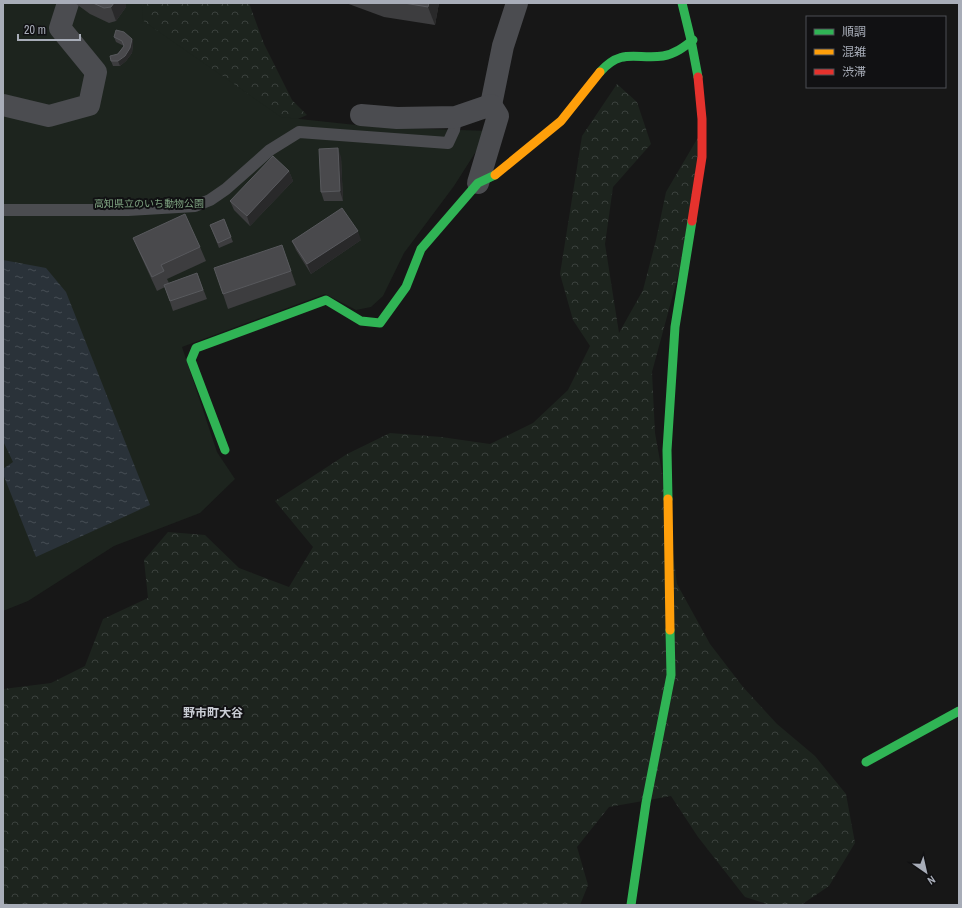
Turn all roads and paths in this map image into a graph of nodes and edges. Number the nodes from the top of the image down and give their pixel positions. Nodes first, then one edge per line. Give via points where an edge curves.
1 (68, 3) edge
2 (517, 3) edge
3 (682, 3) edge
4 (693, 40) junction
5 (3, 105) edge
6 (491, 105) junction
7 (361, 114) dead end
8 (456, 117) junction
9 (478, 183) junction
10 (3, 210) edge
11 (225, 450) dead end
12 (959, 711) edge
13 (866, 762) dead end
14 (631, 905) edge

1 - 5 street via 60,28 96,72 89,105 49,116
2 - 6 street via 503,46
3 - 4 street
4 - 9 street via 676,52 663,56 627,55 616,59 601,70 561,121 499,174
4 - 14 street via 704,135 674,334 667,450 671,675 646,803
6 - 8 street
6 - 9 street via 498,116
7 - 8 street via 397,118
8 - 10 lane via 448,143 299,132 270,150 226,189 195,206 128,210
9 - 11 street via 421,249 406,287 380,322 361,322 326,300 196,348 191,360
12 - 13 street

